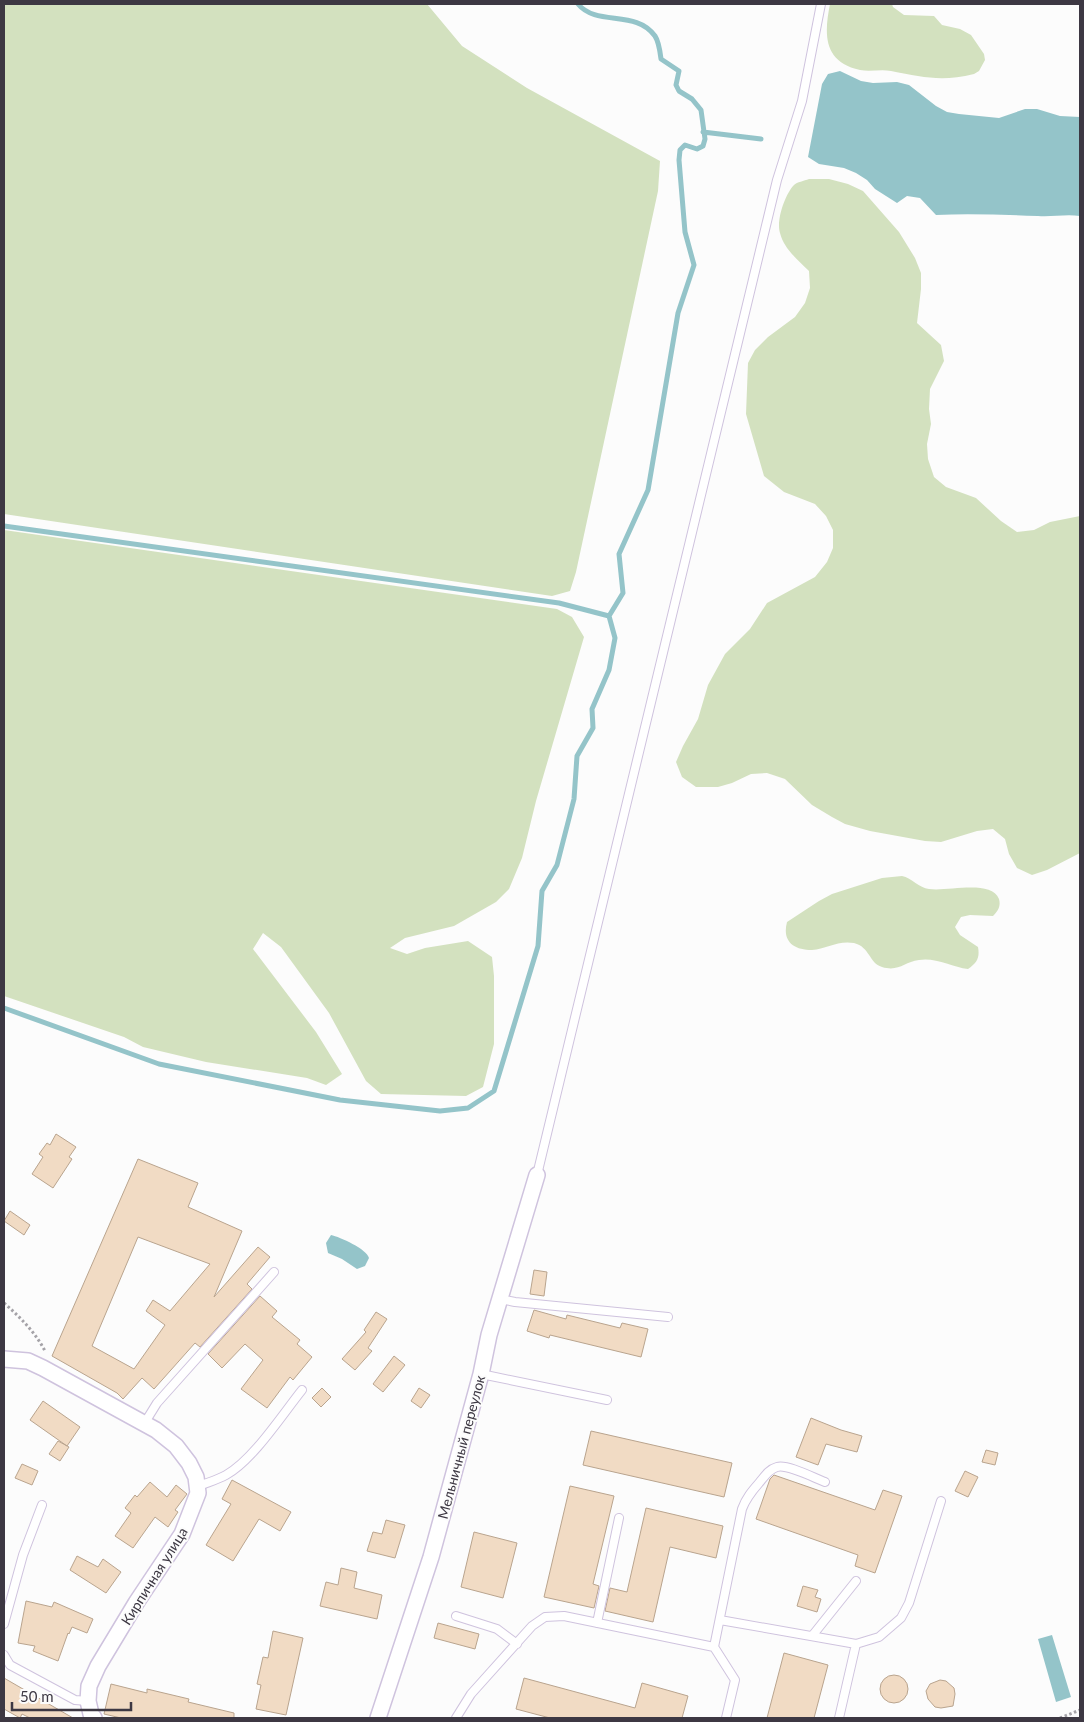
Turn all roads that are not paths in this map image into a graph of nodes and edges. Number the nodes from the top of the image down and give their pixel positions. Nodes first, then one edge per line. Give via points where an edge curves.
1 (821, 4) edge
2 (536, 1175) joint
3 (274, 1272) dead end
4 (500, 1298) junction
5 (668, 1317) dead end
6 (4, 1359) edge
7 (481, 1374) junction
8 (302, 1390) dead end
9 (607, 1400) dead end
10 (144, 1424) junction
11 (825, 1482) dead end
12 (197, 1487) junction
13 (941, 1501) dead end
14 (42, 1504) dead end
15 (619, 1518) dead end
16 (856, 1582) dead end
17 (456, 1616) dead end
18 (720, 1620) junction
19 (597, 1623) junction
20 (4, 1624) edge
21 (812, 1636) junction
22 (516, 1644) junction
23 (856, 1644) junction
24 (714, 1647) junction
25 (4, 1655) edge
26 (88, 1701) junction
27 (94, 1718) edge
28 (378, 1718) edge
29 (456, 1718) edge
30 (726, 1718) edge
31 (839, 1718) edge

1 - 2 lane via 802,101 777,180
2 - 4 street, Мельничный переулок
3 - 10 lane via 157,1403
4 - 5 lane
4 - 7 street, Мельничный переулок
6 - 10 street, Кирпичная улица via 28,1361
7 - 9 lane
7 - 28 street, Мельничный переулок via 431,1557
8 - 12 lane via 250,1456 226,1476
10 - 12 street, Кирпичная улица via 176,1446 189,1463
11 - 18 lane via 785,1467 776,1467 750,1493 742,1509
12 - 26 street, Кирпичная улица via 194,1507 182,1534 98,1666 89,1686
13 - 23 lane via 915,1587 901,1618 879,1637
14 - 20 lane via 23,1555
15 - 19 lane
16 - 21 lane
17 - 22 lane via 497,1629
18 - 21 lane
18 - 24 lane
19 - 22 lane via 564,1616 545,1617
19 - 24 lane
21 - 23 lane
22 - 29 lane via 471,1694
23 - 31 lane
24 - 30 lane via 735,1680
25 - 26 lane via 10,1665 76,1700
26 - 27 street

